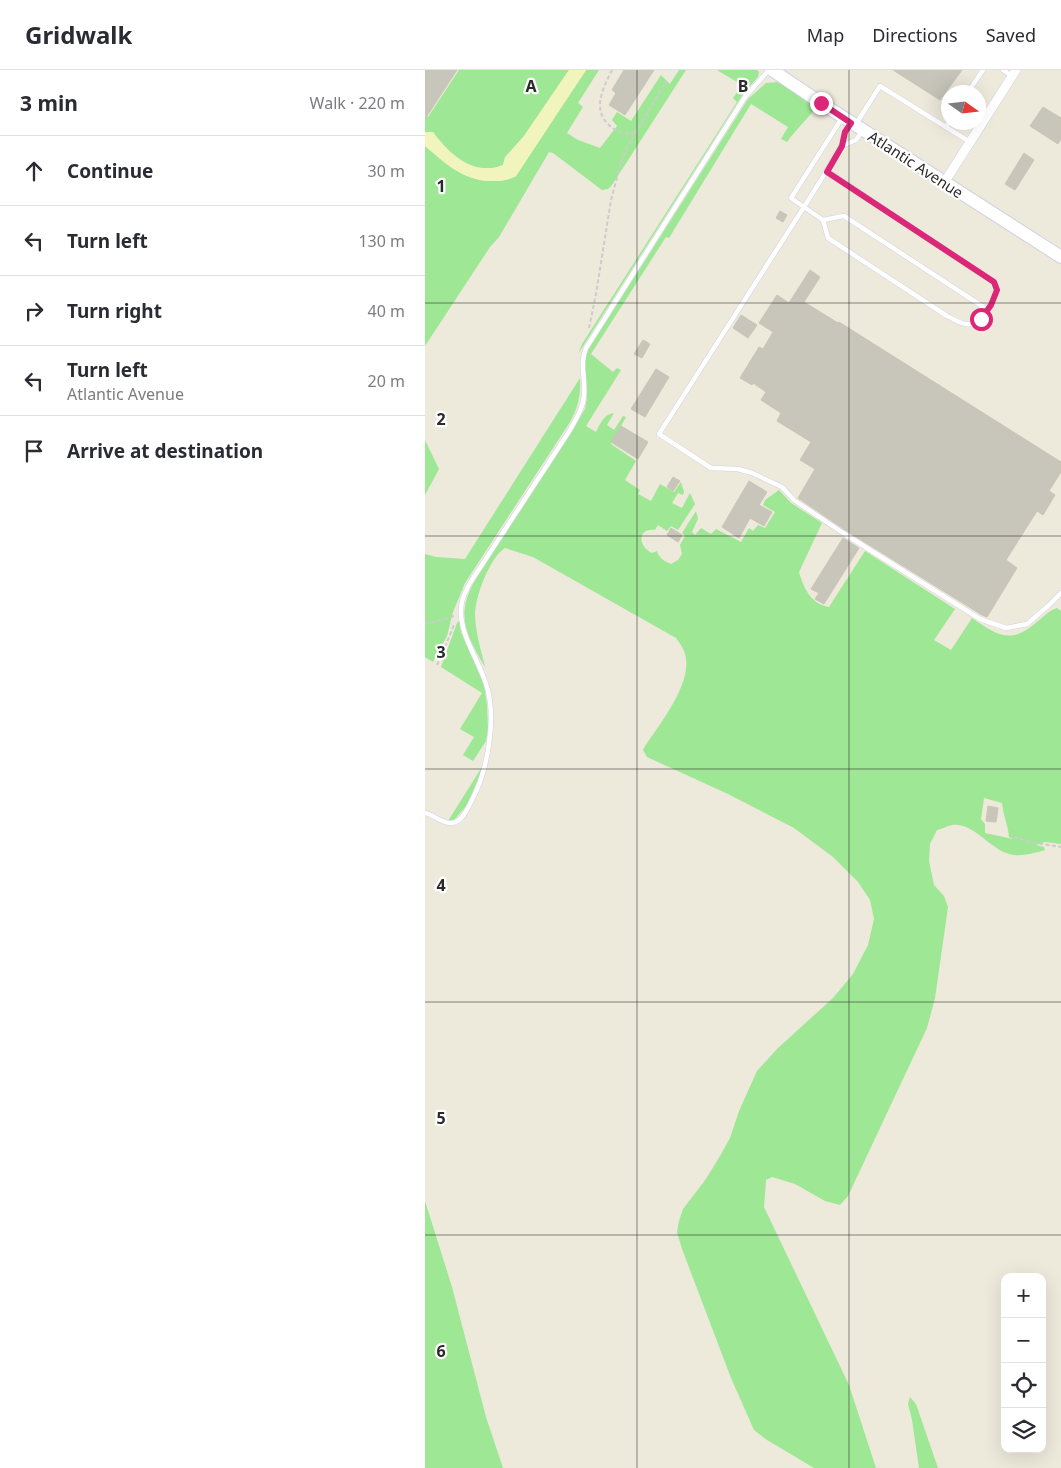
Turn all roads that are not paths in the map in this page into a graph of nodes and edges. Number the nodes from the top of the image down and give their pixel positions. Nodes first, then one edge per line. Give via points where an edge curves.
1 (983, 70) edge
2 (1003, 70) edge
3 (773, 71) edge
4 (1014, 73) edge
5 (973, 85) edge
6 (941, 121) edge
7 (853, 124) junction
8 (954, 130) edge
9 (970, 142) junction
10 (842, 146) junction
11 (827, 172) junction
12 (944, 183) junction
13 (804, 208) junction
14 (823, 220) junction
15 (1061, 257) edge
16 (988, 310) junction
17 (1061, 593) edge
18 (425, 813) edge

1 - 5 lane
2 - 4 lane
3 - 7 main road, Atlantic Avenue
3 - 18 lane via 745,97 585,348 582,357 584,396 571,430 470,583 461,603 461,616 464,631 487,684 490,708 482,776 465,814 457,822 448,823
4 - 9 street
6 - 7 lane via 880,86
7 - 10 lane via 845,132
7 - 10 lane via 856,140
7 - 12 main road, Atlantic Avenue
7 - 13 lane via 791,198
8 - 9 lane
9 - 12 street
10 - 11 lane
11 - 13 lane
11 - 16 lane via 994,282 997,290
12 - 15 main road, Atlantic Avenue
13 - 14 lane
13 - 17 lane via 659,434 711,468 752,473 782,487 794,500 835,528 980,619 1006,628 1027,624
14 - 16 lane via 844,216
14 - 16 lane via 828,238 947,316 963,324 972,324

